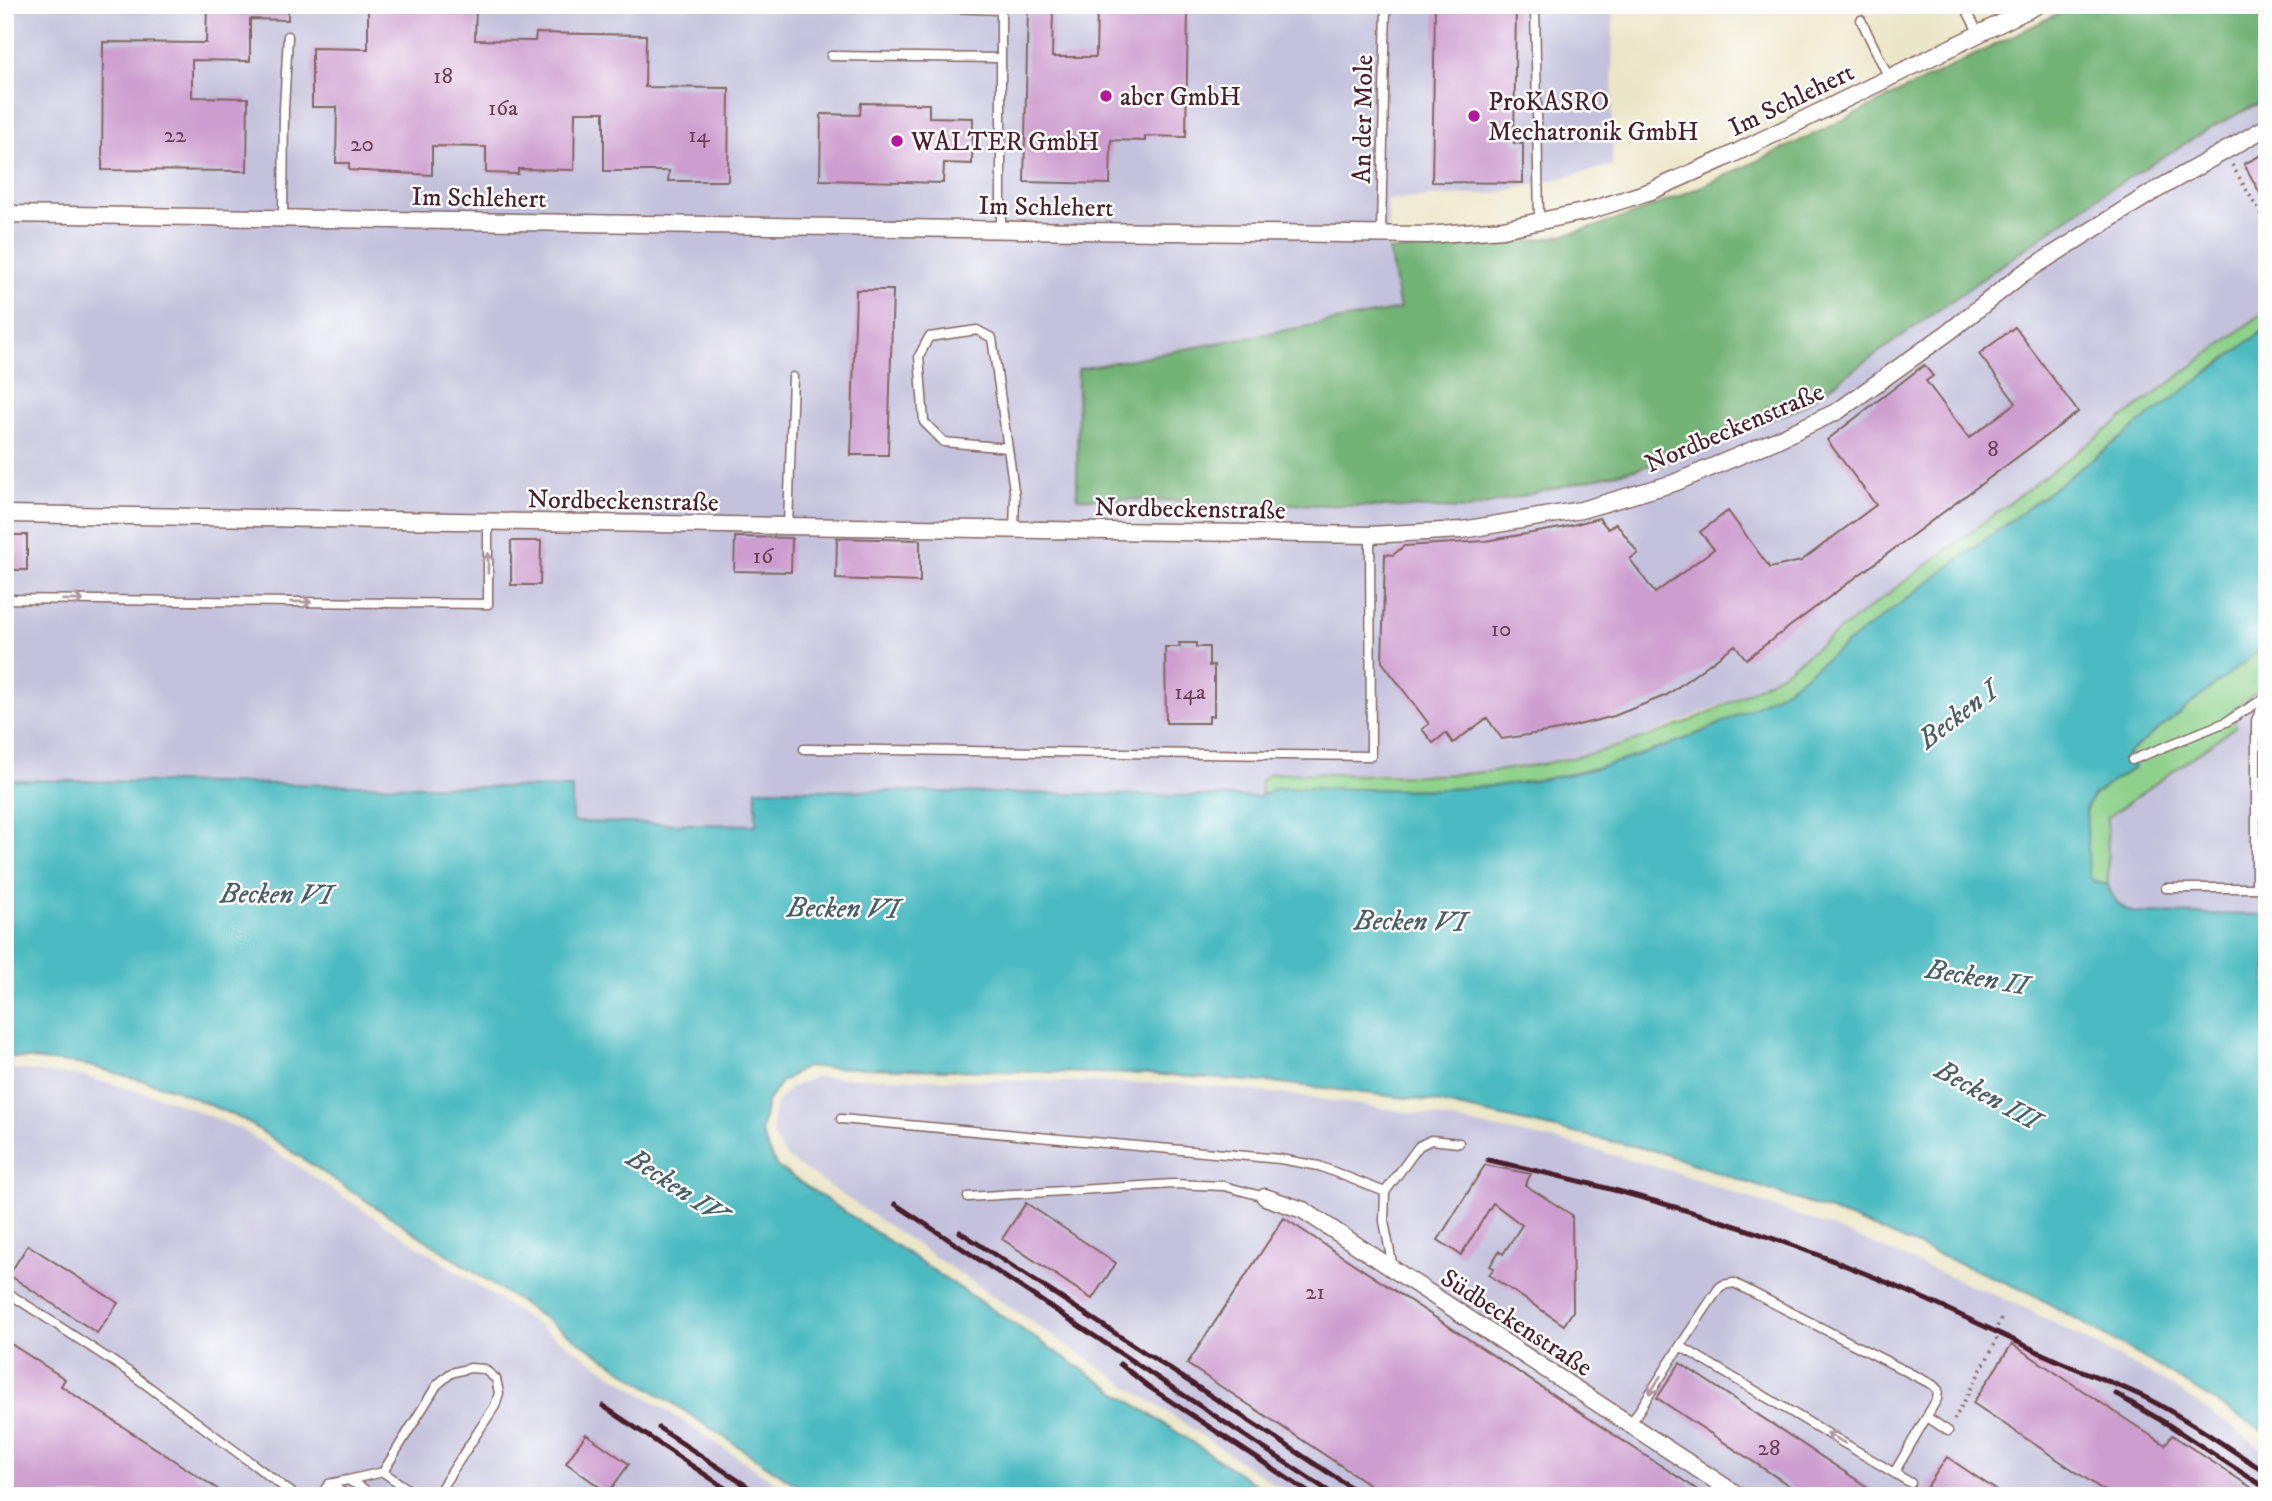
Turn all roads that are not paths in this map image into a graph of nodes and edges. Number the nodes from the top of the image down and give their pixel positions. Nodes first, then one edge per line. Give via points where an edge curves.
1 (872, 5) edge
2 (1386, 5) edge
3 (1535, 5) edge
4 (1964, 5) edge
5 (2038, 5) edge
6 (1000, 7) edge
7 (1861, 20) dead end
8 (1979, 34) junction
9 (288, 36) dead end
10 (831, 56) dead end
11 (1001, 58) junction
12 (1889, 78) junction
13 (2267, 127) edge
14 (5, 214) edge
15 (284, 219) junction
16 (1539, 221) junction
17 (1001, 230) junction
18 (1381, 233) junction
19 (793, 377) dead end
20 (1008, 448) junction
21 (5, 514) edge
22 (788, 527) junction
23 (488, 528) junction
24 (1014, 530) junction
25 (1370, 536) junction
26 (5, 599) edge
27 (2266, 698) edge
28 (804, 749) dead end
29 (2132, 760) dead end
30 (2166, 888) dead end
31 (2256, 888) junction
32 (2267, 888) edge
33 (841, 1119) dead end
34 (1459, 1143) dead end
35 (1385, 1192) junction
36 (968, 1197) dead end
37 (1265, 1197) joint
38 (1394, 1270) junction
39 (5, 1291) edge
40 (1680, 1346) junction
41 (1927, 1417) junction
42 (1630, 1425) junction
43 (1948, 1431) road end
44 (383, 1472) junction
45 (1894, 1473) junction
46 (348, 1480) junction
47 (329, 1483) junction
48 (1912, 1483) dead end
49 (364, 1489) dead end
50 (296, 1496) edge
51 (320, 1496) edge
52 (348, 1496) edge
53 (418, 1496) edge
54 (436, 1496) edge
55 (1739, 1496) edge

1 - 6 lane
2 - 18 lane, An der Mole
3 - 16 lane
4 - 8 lane
5 - 8 street, Im Schlehert
6 - 11 lane
7 - 12 lane
8 - 12 street, Im Schlehert
9 - 15 lane
10 - 11 lane
11 - 17 lane
12 - 16 street, Im Schlehert via 1651,191
13 - 25 street, Nordbeckenstraße via 2022,274 1838,411 1774,441 1674,483 1581,510 1462,530
14 - 15 street, Im Schlehert
15 - 17 street, Im Schlehert
16 - 18 street, Im Schlehert via 1490,230
17 - 18 street, Im Schlehert
19 - 22 lane
20 - 20 lane via 992,338 976,330 929,337 919,356 924,422 944,442
20 - 24 lane
21 - 23 street, Nordbeckenstraße
22 - 23 street, Nordbeckenstraße
22 - 24 street, Nordbeckenstraße
26 -> 23 lane via 488,604
24 - 25 street, Nordbeckenstraße
25 - 28 lane via 1371,756
27 - 29 lane via 2226,722
27 - 31 lane via 2256,720
30 - 31 lane
31 - 32 lane
33 - 35 lane via 1280,1159 1319,1166
34 - 35 lane via 1431,1140 1419,1146
35 - 38 lane via 1385,1228
36 - 37 lane via 1173,1184 1224,1186
37 - 38 street, Südbeckenstraße via 1303,1210
38 - 42 street, Südbeckenstraße
39 - 50 lane via 129,1372
40 - 41 lane via 1719,1288 1734,1283 1933,1385 1939,1395
40 -> 42 lane
45 -> 40 lane
41 - 43 lane
41 - 45 lane
42 - 55 street, Südbeckenstraße
44 - 46 lane
44 - 53 lane
44 - 54 lane via 437,1385 451,1373 484,1369 496,1379 499,1394 495,1406
45 - 48 lane
46 - 47 lane
46 - 49 lane
47 - 51 lane
47 - 52 lane

